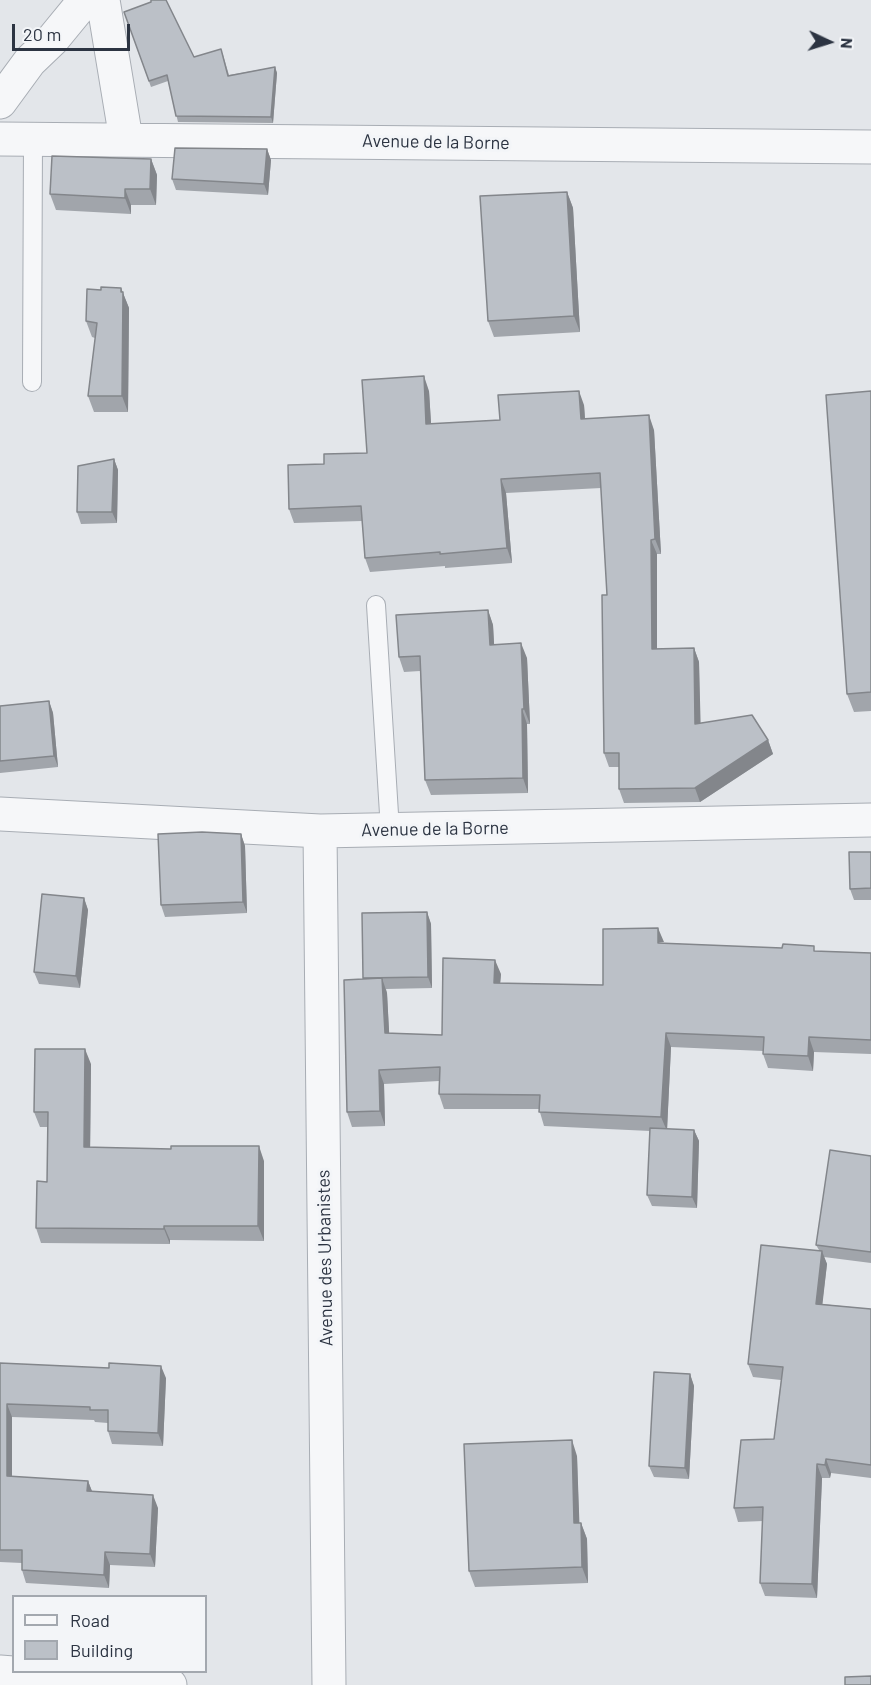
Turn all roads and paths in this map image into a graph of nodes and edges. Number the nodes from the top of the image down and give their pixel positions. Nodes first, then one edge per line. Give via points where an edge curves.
1 (85, 0) edge
2 (103, 0) edge
3 (0, 102) edge
4 (0, 139) edge
5 (33, 139) junction
6 (126, 139) junction
7 (871, 147) edge
8 (32, 382) dead end
9 (376, 605) dead end
10 (0, 814) edge
11 (871, 820) edge
12 (320, 831) junction
13 (390, 831) junction
14 (13, 1673) edge
15 (170, 1685) edge
16 (329, 1685) edge

1 - 3 street via 30,61
2 - 6 street
4 - 5 street, Avenue de la Borne
5 - 6 street, Avenue de la Borne
5 - 8 lane
6 - 7 street, Avenue de la Borne
9 - 13 lane
10 - 12 street, Avenue de la Borne
11 - 13 street, Avenue de la Borne
12 - 13 street, Avenue de la Borne
12 - 16 street, Avenue des Urbanistes
14 - 15 street

